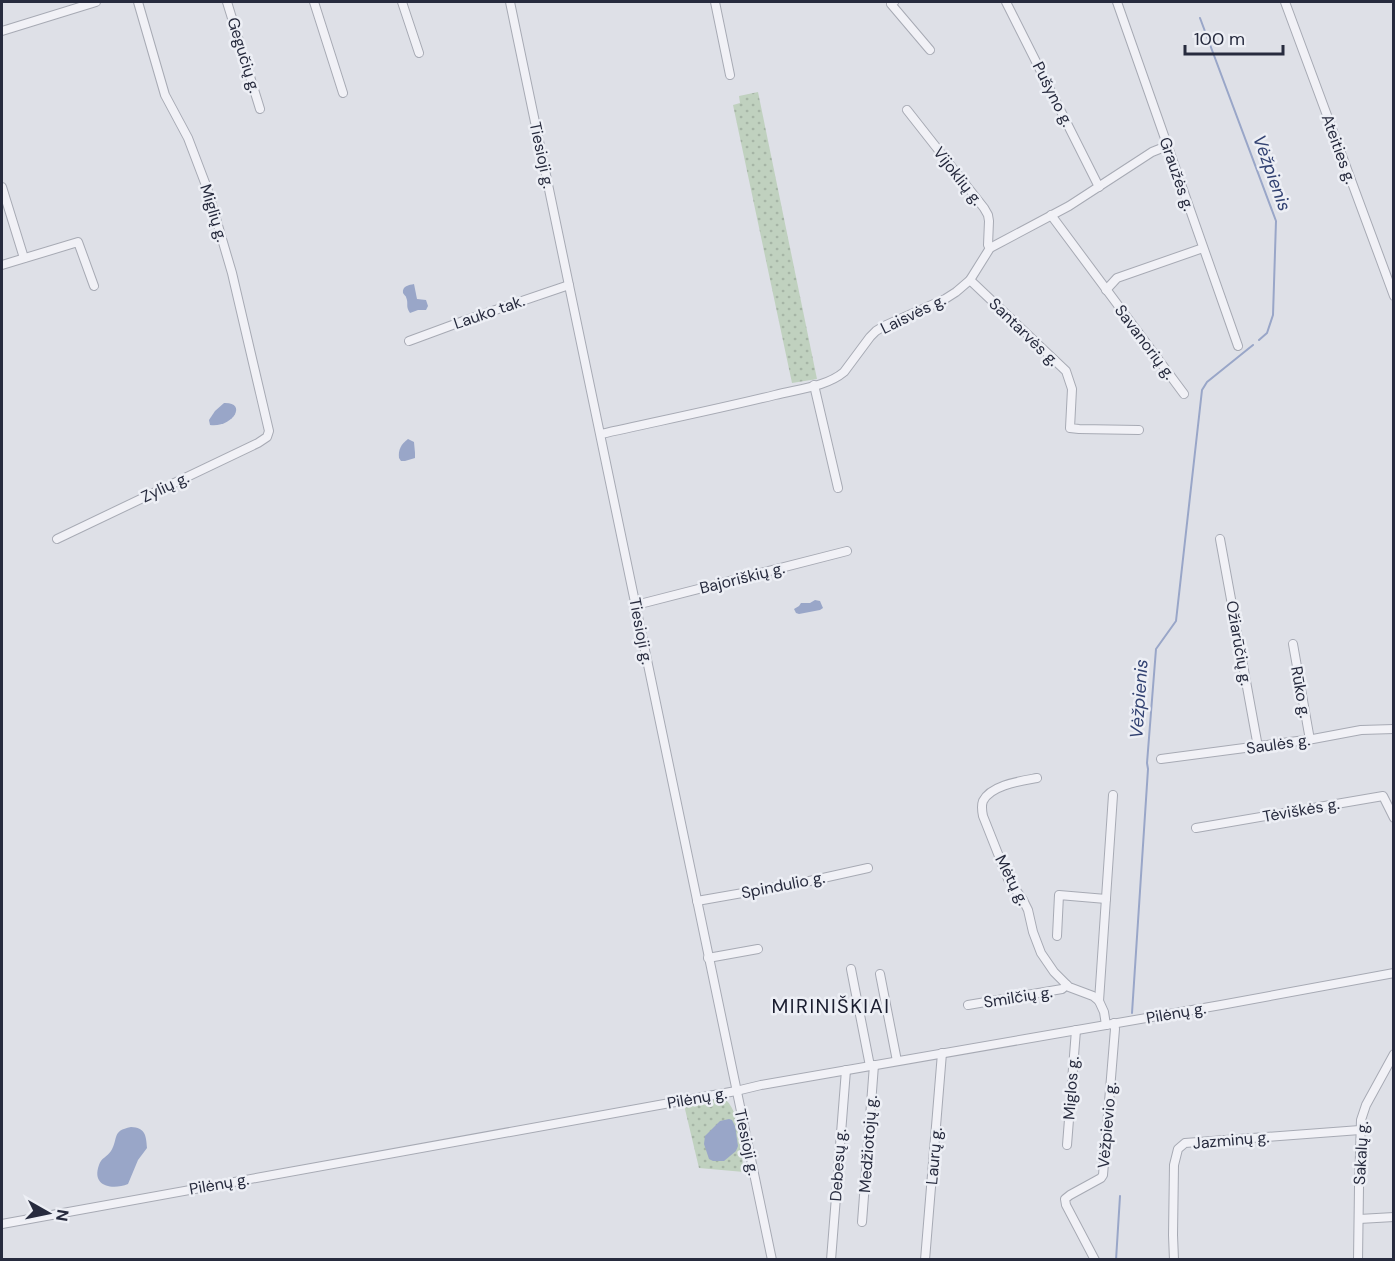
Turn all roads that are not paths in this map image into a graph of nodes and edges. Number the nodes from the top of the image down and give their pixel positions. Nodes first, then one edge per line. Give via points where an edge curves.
1 (96, 2) edge
2 (138, 2) edge
3 (227, 2) edge
4 (314, 2) edge
5 (402, 2) edge
6 (510, 2) edge
7 (715, 2) edge
8 (894, 2) edge
9 (1006, 2) edge
10 (1117, 2) edge
11 (1285, 2) edge
12 (2, 31) edge
13 (930, 50) dead end
14 (419, 54) dead end
15 (730, 75) dead end
16 (343, 93) dead end
17 (260, 109) dead end
18 (907, 110) dead end
19 (1167, 146) junction
20 (2, 187) edge
21 (1099, 187) junction
22 (1051, 215) junction
23 (990, 248) junction
24 (1203, 248) junction
25 (24, 258) junction
26 (2, 265) edge
27 (970, 280) junction
28 (569, 285) junction
29 (94, 286) dead end
30 (1106, 290) junction
31 (1394, 296) edge
32 (409, 341) dead end
33 (1238, 346) dead end
34 (814, 385) junction
35 (1184, 394) dead end
36 (1139, 430) dead end
37 (269, 431) joint
38 (601, 434) junction
39 (838, 488) dead end
40 (57, 539) dead end
41 (1220, 539) dead end
42 (847, 551) dead end
43 (636, 605) junction
44 (1293, 644) dead end
45 (1394, 729) edge
46 (1310, 740) junction
47 (1258, 747) junction
48 (1161, 759) dead end
49 (1037, 778) dead end
50 (1113, 795) dead end
51 (1394, 818) edge
52 (1196, 828) dead end
53 (868, 868) dead end
54 (1106, 898) junction
55 (697, 901) junction
56 (1057, 936) dead end
57 (758, 949) dead end
58 (708, 958) junction
59 (852, 969) dead end
60 (1394, 974) edge
61 (880, 975) dead end
62 (1067, 985) junction
63 (1099, 1001) junction
64 (968, 1005) dead end
65 (1110, 1024) junction
66 (1076, 1030) junction
67 (942, 1053) junction
68 (1394, 1054) edge
69 (897, 1061) junction
70 (872, 1066) junction
71 (846, 1070) junction
72 (736, 1091) junction
73 (1360, 1130) junction
74 (1067, 1145) dead end
75 (1394, 1217) edge
76 (1359, 1219) junction
77 (862, 1222) dead end
78 (2, 1224) edge
79 (772, 1260) edge
80 (831, 1260) edge
81 (925, 1260) edge
82 (1095, 1260) edge
83 (1174, 1260) edge
84 (1358, 1260) edge

1 - 12 street
2 - 37 street, Miglių g. via 165,94 188,138 207,188 232,273
3 - 17 street, Gegučių g.
4 - 16 street
5 - 14 street
6 - 28 street, Tiesioji g.
7 - 15 street
8 - 13 street via 891,4
9 - 21 street, Pušyno g.
10 - 19 street, Graužės g.
11 - 31 street, Ateities g.
18 - 23 street, Vijoklių g. via 984,208
19 - 21 street, Laisvės g.
19 - 24 street, Graužės g.
20 - 25 street
21 - 22 street, Laisvės g.
22 - 23 street, Laisvės g.
22 - 30 street
23 - 27 street, Laisvės g.
24 - 30 street, Savanorių g. via 1117,278
24 - 33 street, Graužės g.
25 - 26 street
25 - 29 street via 78,242
27 - 34 street, Laisvės g. via 945,299 876,331 844,372
27 - 36 street, Santarvės g. via 1066,371 1072,389 1070,428
28 - 32 street, Lauko tak.
28 - 38 street, Tiesioji g.
30 - 35 street, Savanorių g.
34 - 38 street, Laisvės g.
34 - 39 street
37 - 40 street, Zylių g. via 258,443
38 - 43 street, Tiesioji g.
41 - 47 street, Ožiarūčių g.
42 - 43 street, Bajoriškių g.
43 - 55 street, Tiesioji g.
44 - 46 street, Rūko g.
45 - 46 street, Saulės g. via 1361,730
46 - 47 street, Saulės g.
47 - 48 street, Saulės g.
49 - 62 street, Mėtų g. via 992,791 983,801 983,816 1008,879 1028,910 1041,953
50 - 54 street
51 - 52 street, Tėviškės g. via 1383,796
53 - 55 street, Spindulio g.
54 - 56 street via 1059,896
54 - 63 street
55 - 58 street, Tiesioji g.
57 - 58 street
58 - 72 street, Tiesioji g.
59 - 70 street, Medžiotojų g.
60 - 65 street, Pilėnų g.
61 - 69 street
62 - 63 street, Mėtų g.
62 - 64 street, Smilčių g.
63 - 65 street
65 - 66 street, Pilėnų g.
65 - 82 street, Vėžpievio g. via 1114,1029 1103,1175 1065,1199
66 - 67 street, Pilėnų g.
66 - 74 street, Miglos g.
67 - 69 street, Pilėnų g.
67 - 81 street, Laurų g.
68 - 73 street, Sakalų g. via 1366,1105
69 - 70 street, Pilėnų g.
70 - 71 street, Pilėnų g.
70 - 77 street, Medžiotojų g.
71 - 72 street, Pilėnų g.
71 - 80 street, Debesų g.
72 - 78 street, Pilėnų g.
72 - 79 street, Tiesioji g.
73 - 76 street, Sakalų g.
73 - 83 street, Jazminų g. via 1185,1143 1178,1149 1174,1165
75 - 76 street
76 - 84 street, Sakalų g.

